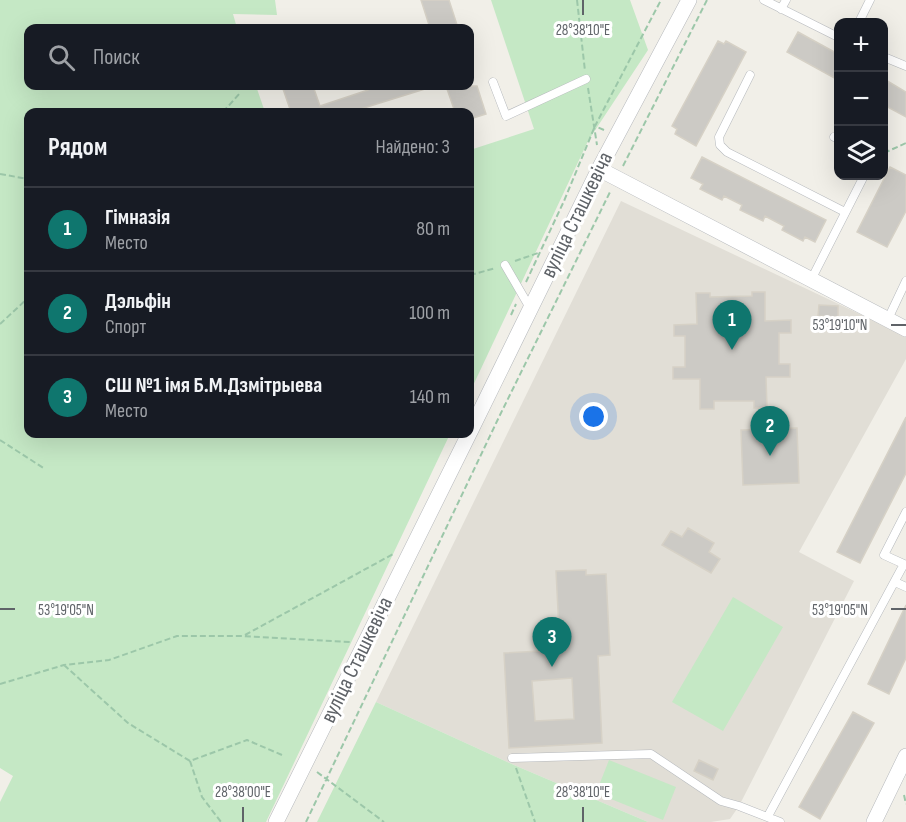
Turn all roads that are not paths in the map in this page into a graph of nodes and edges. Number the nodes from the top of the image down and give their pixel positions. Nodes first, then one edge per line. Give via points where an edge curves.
1 (689, 0) edge
2 (764, 0) edge
3 (786, 0) edge
4 (870, 0) edge
5 (782, 9) junction
6 (861, 18) edge
7 (834, 35) edge
8 (888, 59) edge
9 (906, 66) edge
10 (750, 75) dead end
11 (586, 79) road end
12 (493, 82) dead end
13 (599, 169) junction
14 (862, 180) edge
15 (846, 212) junction
16 (505, 265) road end
17 (811, 280) junction
18 (906, 281) edge
19 (530, 308) junction
20 (888, 319) junction
21 (906, 329) edge
22 (474, 423) edge
23 (467, 438) edge
24 (906, 512) edge
25 (905, 565) edge
26 (895, 582) junction
27 (906, 587) edge
28 (906, 756) edge
29 (512, 758) road end
30 (768, 816) junction
31 (276, 822) edge
32 (780, 822) edge
33 (874, 822) edge

1 - 13 street, вуліца Сташкевіча
2 - 5 lane
3 - 5 lane
4 - 6 lane
5 - 7 lane
8 - 9 lane
10 - 15 lane via 719,137 720,146
11 - 12 lane via 506,116
13 - 17 street
13 - 19 street, вуліца Сташкевіча
14 - 15 lane
15 - 17 lane
16 - 19 lane
17 - 20 street
18 - 20 lane
19 - 22 street, вуліца Сташкевіча
20 - 21 street
23 - 31 street, вуліца Сташкевіча
24 - 25 lane via 884,555
25 - 26 lane
26 - 27 lane
26 - 30 lane
28 - 33 street
29 - 30 lane via 651,754 721,801
30 - 32 lane

